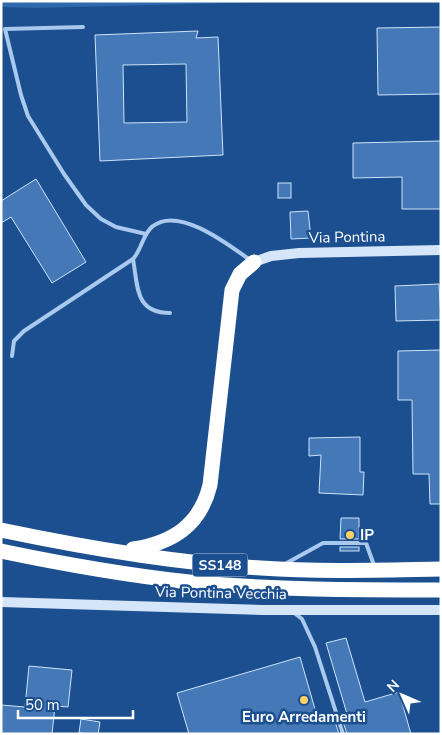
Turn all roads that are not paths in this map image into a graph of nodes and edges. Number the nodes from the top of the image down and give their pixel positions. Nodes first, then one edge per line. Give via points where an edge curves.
1 (83, 27) dead end
2 (3, 29) edge
3 (146, 234) junction
4 (441, 250) edge
5 (133, 259) junction
6 (254, 262) junction
7 (170, 313) dead end
8 (12, 356) dead end
9 (1, 530) edge
10 (1, 551) edge
11 (117, 552) junction
12 (276, 569) junction
13 (441, 569) edge
14 (376, 570) junction
15 (441, 590) edge
16 (1, 602) edge
17 (289, 610) junction
18 (441, 610) edge
19 (343, 734) edge

1 - 2 lane
2 - 3 lane via 28,116 64,174 86,205 101,219 116,227
3 - 5 lane
3 - 6 lane via 152,226 162,222 180,222 208,232
4 - 6 street, Via Pontina via 299,253 271,256
5 - 7 lane via 140,297 146,308 157,313
5 - 8 lane via 24,331 14,341
6 - 11 highway via 240,274 232,290 210,485 205,501 193,520 176,536 152,546
9 - 11 highway, SS148
10 - 15 highway, SS148 via 190,582 315,589
11 - 12 highway, SS148
12 - 14 highway, SS148
12 - 14 lane via 324,543 366,543
13 - 14 highway, SS148
16 - 17 street, Via Pontina Vecchia
17 - 18 street, Via Pontina Vecchia
17 - 19 lane via 302,619 315,647

